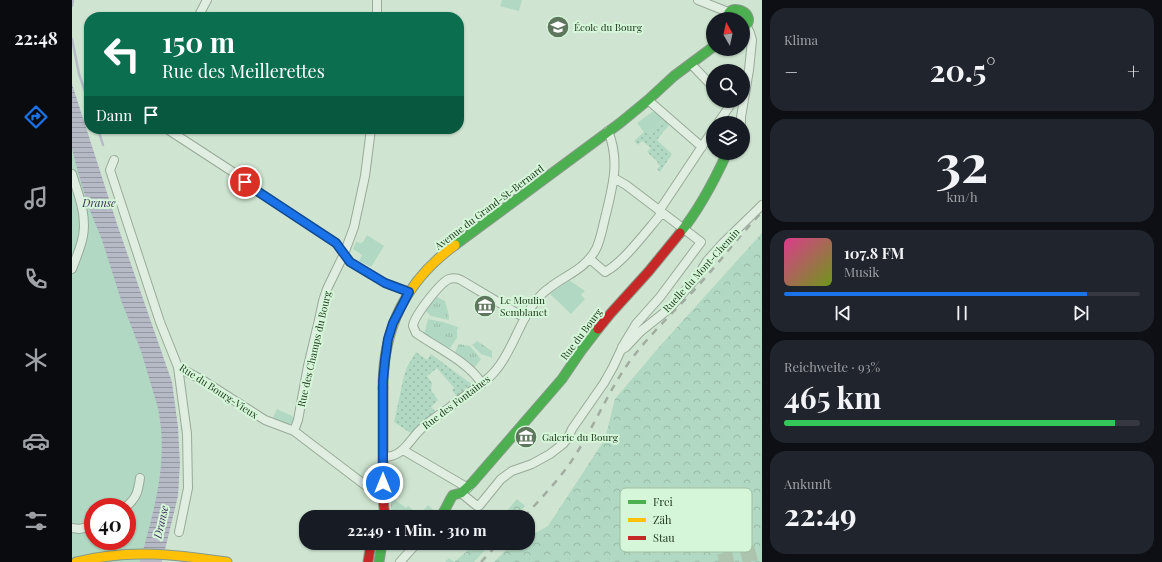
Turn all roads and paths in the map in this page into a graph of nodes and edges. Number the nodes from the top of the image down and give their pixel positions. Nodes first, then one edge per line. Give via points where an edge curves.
1 (207, 0) edge
2 (377, 0) edge
3 (698, 0) edge
4 (731, 9) edge
5 (201, 12) edge
6 (377, 12) edge
7 (751, 22) edge
8 (706, 45) edge
9 (706, 53) edge
10 (691, 64) junction
11 (674, 76) junction
12 (706, 80) edge
13 (648, 100) junction
14 (733, 108) edge
15 (739, 116) edge
16 (743, 116) edge
17 (608, 131) junction
18 (175, 134) edge
19 (370, 134) edge
20 (706, 141) edge
21 (702, 147) junction
22 (114, 160) dead end
23 (724, 160) edge
24 (72, 174) edge
25 (614, 178) junction
26 (762, 205) edge
27 (660, 212) junction
28 (683, 228) junction
29 (344, 254) junction
30 (590, 259) junction
31 (72, 269) edge
32 (409, 292) junction
33 (525, 318) junction
34 (621, 350) junction
35 (178, 367) junction
36 (482, 384) junction
37 (294, 431) junction
38 (403, 450) junction
39 (383, 458) junction
40 (140, 478) dead end
41 (464, 491) junction
42 (383, 496) junction
43 (135, 498) edge
44 (379, 510) edge
45 (384, 510) edge
46 (446, 510) edge
47 (72, 528) edge
48 (84, 528) edge
49 (179, 532) dead end
50 (371, 550) edge
51 (381, 550) edge
52 (411, 550) edge
53 (76, 562) edge
54 (227, 562) edge
55 (368, 562) edge
56 (379, 562) edge
57 (400, 562) edge

1 - 5 street
2 - 6 street
3 - 4 street
4 - 7 main road via 738,3 749,6
7 - 16 street via 752,40
8 - 11 main road, Avenue du Grand-St-Bernard via 690,57
9 - 10 main road, Avenue du Grand-St-Bernard
10 - 11 main road, Avenue du Grand-St-Bernard
10 - 12 street
11 - 13 main road, Avenue du Grand-St-Bernard
13 - 17 main road, Avenue du Grand-St-Bernard
13 - 21 street
14 - 15 street
17 - 25 street, Rue des Fontaines via 614,151
17 - 32 main road, Avenue du Grand-St-Bernard via 446,252
18 - 29 street via 336,243
19 - 29 street, Rue des Champs du Bourg via 354,227
20 - 21 street
21 - 27 street
22 - 35 street, Rue du Bourg-Vieux via 110,170 160,322
23 - 28 main road, Rue du Bourg
24 - 31 street via 82,206 84,226 82,241
25 - 27 street
25 - 30 street, Rue des Fontaines via 597,247
26 - 34 street, Ruelle du Mont-Chemin via 723,243 670,308
27 - 28 street
27 - 30 street via 626,254 610,269 605,272
28 - 34 street, Ruelle du Mont-Chemin via 701,242 660,297 636,324
28 - 41 main road, Rue du Bourg via 585,345 562,379
29 - 32 street via 350,262 385,283
29 - 37 street, Rue des Champs du Bourg via 323,301
30 - 33 street, Rue des Fontaines via 548,289 535,302
32 - 39 main road, Avenue du Grand-St-Bernard via 388,339 383,381
33 - 36 street, Rue des Fontaines via 500,366
33 - 36 street via 454,278 443,283 423,307 413,323 416,333 467,367 476,374
34 - 41 street, Ruelle du Mont-Chemin via 604,383 560,447 501,479 479,506
35 - 37 street, Rue du Bourg-Vieux via 264,420
35 - 49 street via 187,434 188,488
36 - 38 street, Rue des Fontaines via 430,421
37 - 42 street, Rue du Bourg-Vieux
38 - 39 street, Rue des Fontaines via 391,457
38 - 41 street
39 - 42 main road, Avenue du Grand-St-Bernard
40 - 43 street
41 - 46 main road, Rue du Bourg via 453,495
42 - 44 main road, Avenue du Grand-St-Bernard
42 - 45 main road, Avenue du Grand-St-Bernard
47 - 48 street
50 - 55 main road
51 - 56 main road
52 - 57 street
53 - 54 main road via 140,552 167,553

